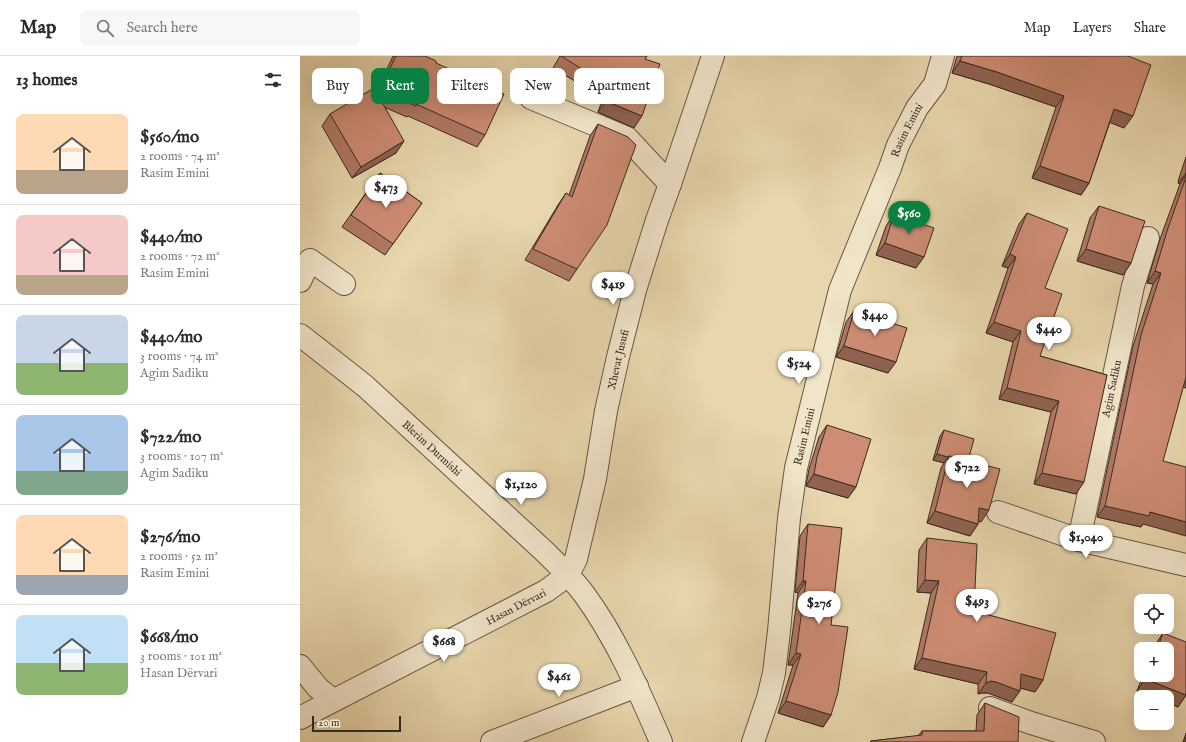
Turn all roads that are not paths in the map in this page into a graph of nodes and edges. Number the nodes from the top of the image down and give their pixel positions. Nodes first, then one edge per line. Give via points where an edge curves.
1 (713, 56) edge
2 (942, 56) edge
3 (545, 104) edge
4 (670, 184) junction
5 (1148, 238) dead end
6 (300, 282) edge
7 (344, 284) dead end
8 (300, 335) edge
9 (998, 512) dead end
10 (1079, 540) junction
11 (1186, 565) edge
12 (568, 575) junction
13 (300, 666) edge
14 (637, 686) junction
15 (333, 700) junction
16 (984, 706) edge
17 (300, 718) edge
18 (492, 742) edge
19 (661, 742) edge
20 (753, 742) edge
21 (1094, 742) edge

1 - 4 street, Xhevat Jusufi
2 - 20 street, Rasim Emini via 935,84 917,108 898,145 840,290 796,468 774,673
3 - 4 street via 627,138
4 - 12 street, Xhevat Jusufi via 635,290 606,411 595,479 576,559
5 - 10 street, Agim Sadiku via 1133,286
6 - 7 street via 310,260
8 - 12 street, Blerim Durmishi via 365,386
9 - 10 street
10 - 11 street
12 - 14 street, Blerim Durmishi via 584,593 613,639
12 - 15 street, Hasan Dërvari via 546,591
13 - 15 street via 318,688
14 - 18 street
14 - 19 street, Blerim Durmishi
15 - 17 street, Hasan Dërvari
16 - 21 street

